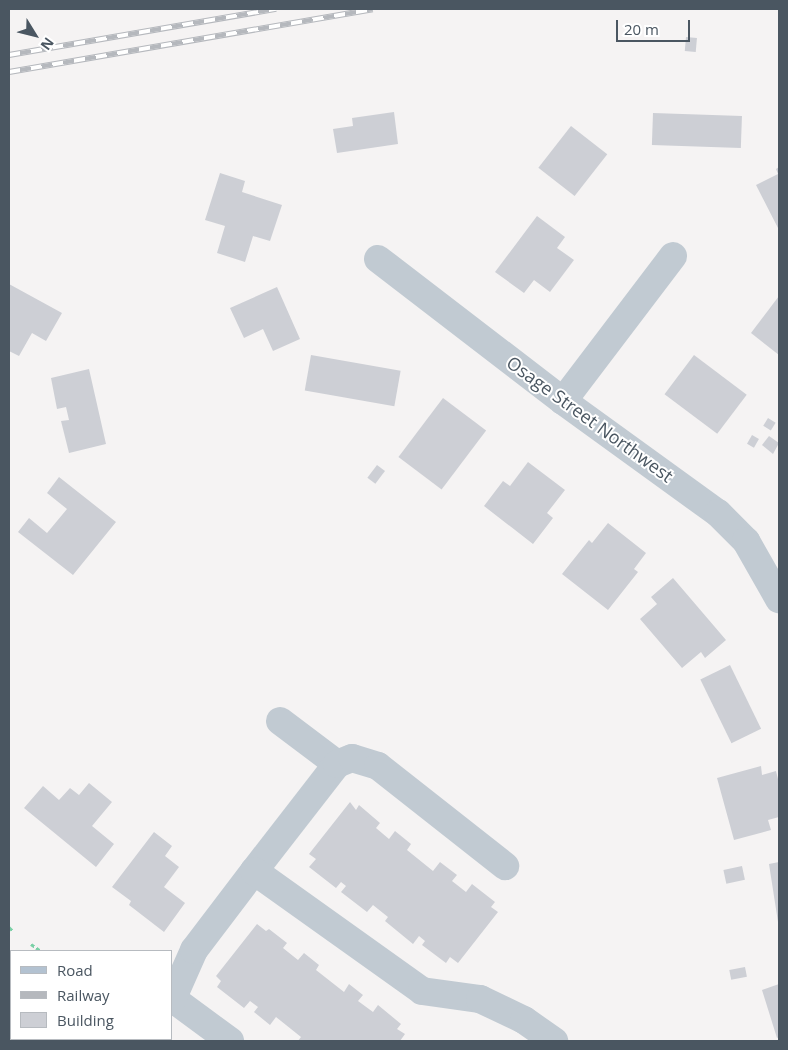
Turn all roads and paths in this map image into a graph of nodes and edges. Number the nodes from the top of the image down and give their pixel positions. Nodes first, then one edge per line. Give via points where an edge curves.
1 (673, 256) dead end
2 (378, 259) dead end
3 (563, 401) junction
4 (779, 599) edge
5 (280, 721) dead end
6 (336, 764) junction
7 (505, 866) dead end
8 (254, 871) junction
9 (9, 927) edge
10 (13, 931) dead end
11 (31, 944) dead end
12 (40, 950) edge
13 (172, 1000) edge
14 (230, 1041) edge
15 (554, 1041) edge

1 - 3 street
2 - 3 street, Osage Street Northwest
3 - 4 street, Osage Street Northwest via 718,513 746,541
5 - 6 street
6 - 7 street via 352,758 378,766
6 - 8 street
8 - 13 street via 194,950
8 - 15 street via 422,991 480,999 524,1020
9 - 10 path
11 - 12 path
13 - 14 street

